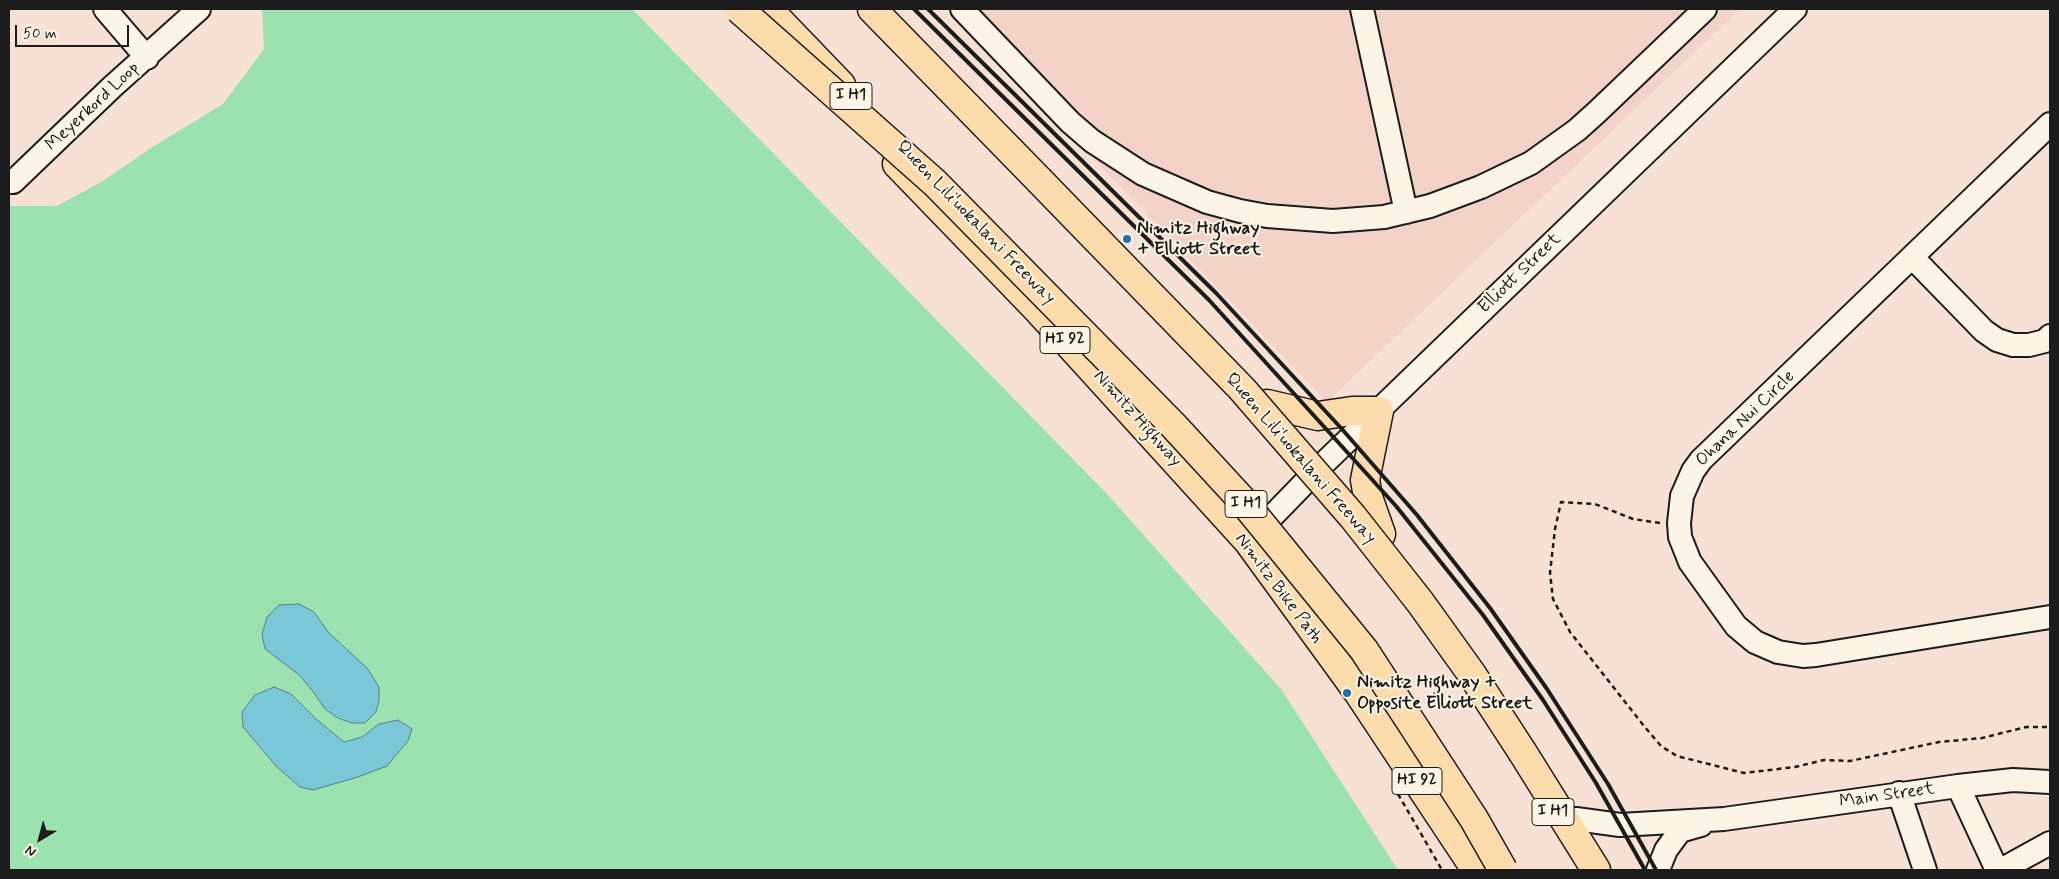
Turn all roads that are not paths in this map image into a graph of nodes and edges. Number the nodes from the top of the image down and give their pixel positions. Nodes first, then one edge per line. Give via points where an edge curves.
1 (105, 9) edge
2 (199, 9) edge
3 (739, 9) edge
4 (748, 9) edge
5 (768, 9) edge
6 (872, 9) edge
7 (884, 9) edge
8 (962, 9) edge
9 (1362, 9) edge
10 (1705, 9) edge
11 (1795, 9) edge
12 (147, 58) junction
13 (2050, 124) edge
14 (1039, 180) junction
15 (9, 182) edge
16 (934, 183) junction
17 (1406, 212) junction
18 (1913, 258) junction
19 (2050, 336) edge
20 (1267, 404) junction
21 (1378, 411) junction
22 (1321, 466) junction
23 (1381, 534) junction
24 (1248, 541) junction
25 (2050, 617) edge
26 (1523, 753) junction
27 (2050, 782) edge
28 (1958, 786) junction
29 (1899, 793) junction
30 (1576, 819) junction
31 (1724, 819) junction
32 (2048, 851) edge
33 (1476, 870) edge
34 (1503, 870) edge
35 (1584, 870) edge
36 (1596, 870) edge
37 (1608, 870) edge
38 (1658, 870) edge
39 (1925, 870) edge
40 (2003, 870) edge

1 - 12 street
2 - 12 street, Meyerkord Loop
3 - 16 main road, bridge
4 - 24 main road, Nimitz Highway / HI 92 via 1038,310
5 - 16 main road, Queen Liliʻuokalani Freeway / I H1, bridge
6 - 14 main road, Queen Liliʻuokalani Freeway / I H1
7 - 14 main road
7 - 20 main road
8 - 17 street via 1070,122 1117,159 1164,184 1207,202 1267,216 1333,221
9 - 17 street
10 - 17 street via 1598,112 1554,148 1506,176 1451,200
11 - 21 street, Elliott Street
12 - 15 street, Meyerkord Loop via 112,87 14,182
13 - 18 street, Ohana Nui Circle
14 - 26 main road, Queen Liliʻuokalani Freeway / I H1, bridge via 1242,389 1347,510 1420,602
16 - 34 main road, Queen Liliʻuokalani Freeway / I H1, bridge via 1173,425 1303,572 1364,650 1397,699
18 - 19 street via 1984,331 1997,340 2029,345 2045,341
18 - 25 street, Ohana Nui Circle via 1701,460 1682,496 1679,523 1682,543 1690,562 1736,626 1755,642 1778,652 1816,655
20 - 21 main road via 1318,416
20 - 22 main road
21 - 22 street, Elliott Street
21 - 23 main road via 1365,480
22 - 23 main road
22 - 24 street, Elliott Street
23 - 30 main road via 1479,668
24 - 33 main road, Nimitz Highway / HI 92 via 1358,692
26 - 35 main road, Queen Liliʻuokalani Freeway / I H1
26 - 36 main road
27 - 28 street, Main Street via 2013,780
28 - 29 street, Main Street
28 - 40 street
29 - 31 street, Main Street
29 - 39 street
30 - 31 street, Main Street via 1620,825
30 - 37 main road
31 - 38 street, Main Street via 1680,831 1666,850
32 - 40 street

